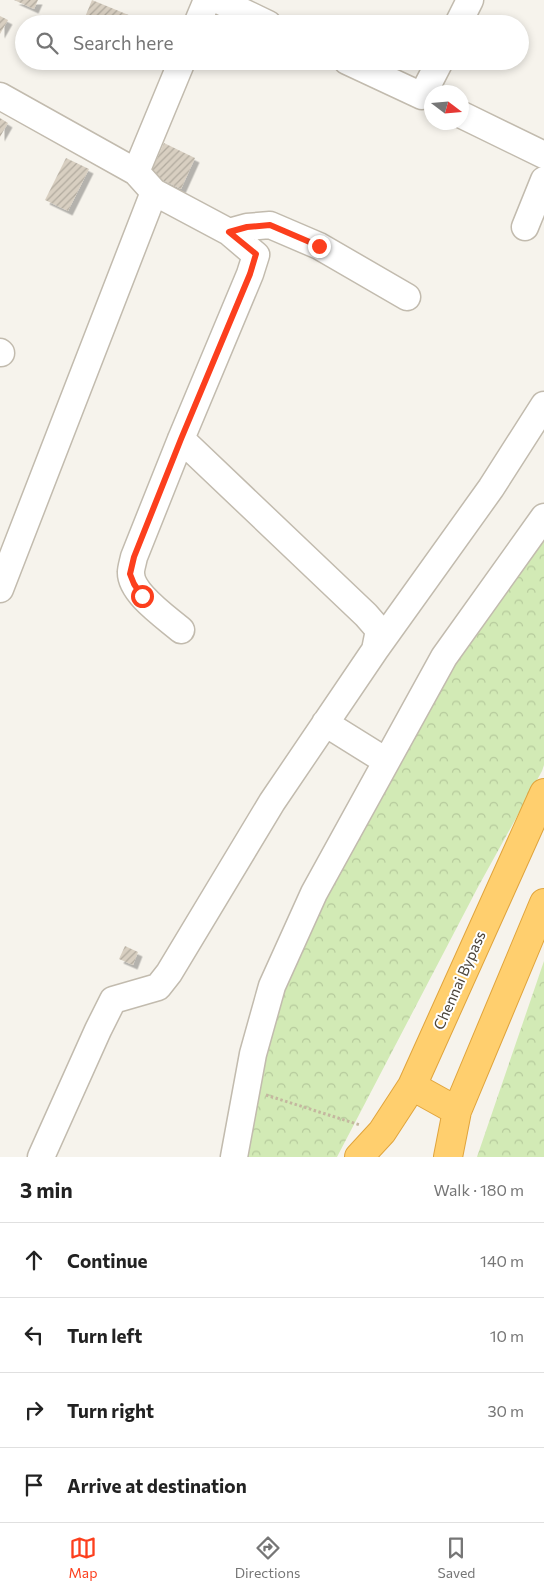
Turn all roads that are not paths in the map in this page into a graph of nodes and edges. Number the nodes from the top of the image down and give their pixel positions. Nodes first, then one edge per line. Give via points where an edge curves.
1 (207, 0) edge
2 (218, 0) edge
3 (470, 0) edge
4 (201, 15) edge
5 (249, 15) edge
6 (462, 15) edge
7 (178, 70) edge
8 (366, 70) edge
9 (437, 70) edge
10 (432, 85) edge
11 (0, 96) edge
12 (424, 98) edge
13 (469, 118) edge
14 (544, 155) edge
15 (136, 172) junction
16 (544, 180) edge
17 (154, 192) junction
18 (525, 226) dead end
19 (229, 232) junction
20 (407, 297) dead end
21 (544, 405) edge
22 (181, 439) junction
23 (544, 517) edge
24 (0, 589) edge
25 (181, 630) dead end
26 (375, 650) junction
27 (325, 723) junction
28 (386, 761) junction
29 (544, 794) edge
30 (544, 903) edge
31 (412, 1086) junction
32 (457, 1111) junction
33 (41, 1157) edge
34 (234, 1157) edge
35 (359, 1157) edge
36 (448, 1157) edge

1 - 4 street
2 - 5 street
3 - 6 street
7 - 15 street
8 - 12 street
9 - 10 street
11 - 15 street
13 - 14 street
15 - 17 street
16 - 18 street
17 - 19 street
17 - 24 street
19 - 20 street via 270,225 319,246
19 - 22 street via 256,254
21 - 26 street via 491,488
22 - 25 street via 130,574 142,596
22 - 26 street via 366,615 379,630
23 - 28 street via 444,657
26 - 27 street
27 - 28 street
27 - 33 street via 272,802 169,974 158,987 112,1000
28 - 34 street via 314,893 272,986 254,1054
29 - 31 highway, Chennai Bypass
30 - 32 highway
31 - 32 highway
31 - 35 highway, Chennai Bypass via 382,1132
32 - 36 highway

